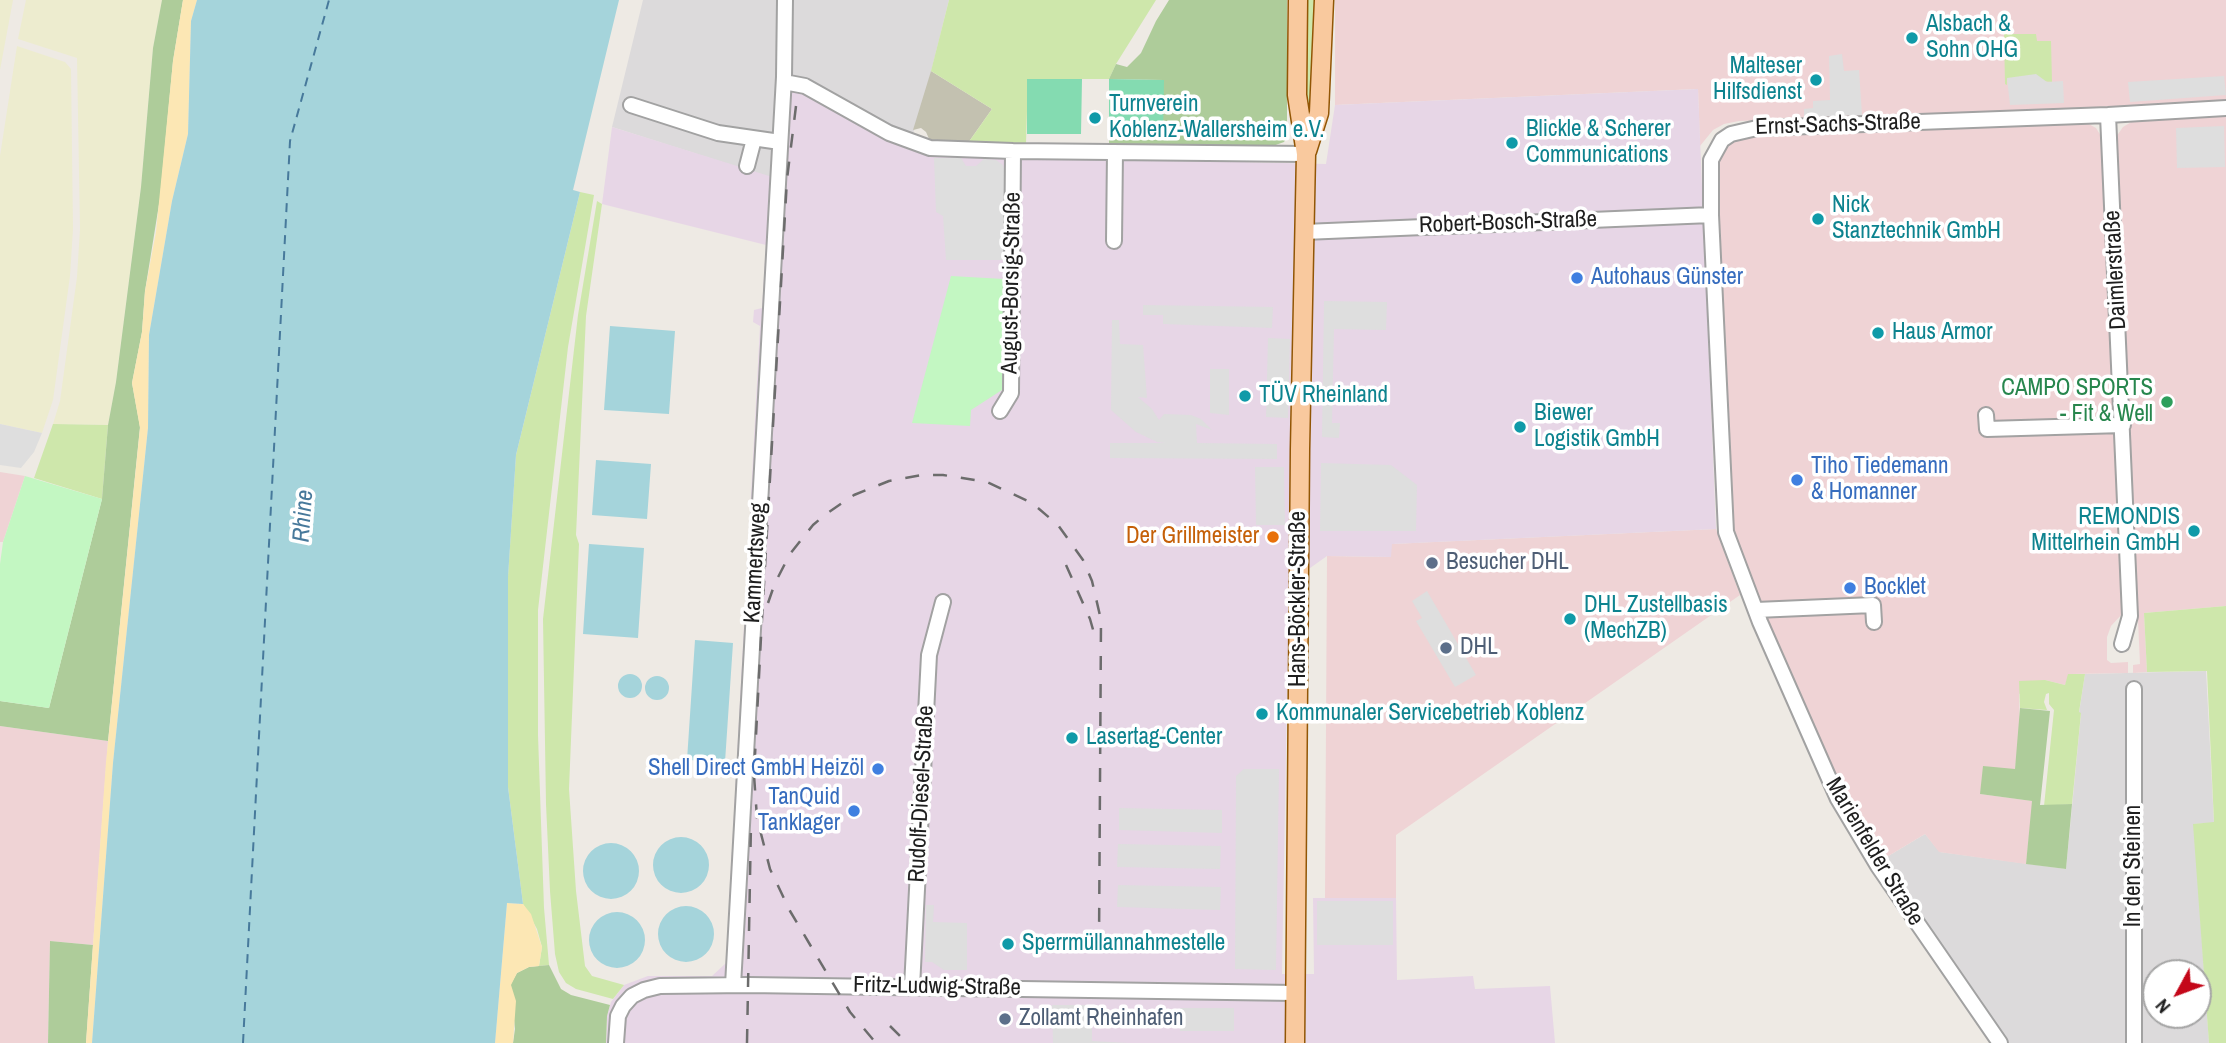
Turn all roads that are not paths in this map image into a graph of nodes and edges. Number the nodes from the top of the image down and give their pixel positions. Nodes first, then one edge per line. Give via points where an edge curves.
1 (785, 0) edge
2 (1298, 0) edge
3 (1324, 0) edge
4 (784, 82) junction
5 (631, 105) dead end
6 (2226, 108) edge
7 (2109, 115) junction
8 (754, 139) junction
9 (780, 142) junction
10 (1013, 151) junction
11 (1115, 152) junction
12 (1306, 155) junction
13 (747, 166) dead end
14 (1711, 215) junction
15 (1304, 232) junction
16 (1114, 241) dead end
17 (1000, 411) dead end
18 (1986, 415) dead end
19 (2123, 425) junction
20 (1726, 532) joint
21 (943, 602) dead end
22 (1756, 610) junction
23 (1874, 622) dead end
24 (2122, 644) dead end
25 (2134, 689) dead end
26 (733, 985) junction
27 (912, 987) junction
28 (1295, 992) junction
29 (616, 1043) edge
30 (1295, 1043) edge
31 (2000, 1043) edge
32 (2134, 1043) edge

1 - 4 street, Kammertsweg
2 - 12 main road, Hans-Böckler-Straße via 1297,95
3 - 12 main road, Hans-Böckler-Straße via 1319,113
4 - 9 street, Kammertsweg
4 - 10 street via 804,86 889,133 930,148
5 - 8 street via 718,133
6 - 7 street, Ernst-Sachs-Straße
7 - 14 street, Ernst-Sachs-Straße via 1742,130 1722,140 1711,160
7 - 19 street, Daimlerstraße
8 - 9 street
8 - 13 street
9 - 26 street, Kammertsweg
10 - 11 street
10 - 17 street, August-Borsig-Straße via 1010,393
11 - 12 street
11 - 16 street
12 - 15 main road, Hans-Böckler-Straße
14 - 15 street, Robert-Bosch-Straße
14 - 20 street, Ernst-Sachs-Straße
15 - 28 main road, Hans-Böckler-Straße
18 - 19 street via 1987,429
19 - 24 street, Daimlerstraße via 2130,616
20 - 22 street, Marienfelder Straße
21 - 27 street, Rudolf-Diesel-Straße via 929,655
22 - 23 street via 1873,598
22 - 31 street, Marienfelder Straße via 1838,799 1878,866
25 - 32 street, In den Steinen
26 - 27 street, Fritz-Ludwig-Straße
26 - 29 street, Fritz-Ludwig-Straße via 644,990 623,1006
27 - 28 street, Fritz-Ludwig-Straße
28 - 30 main road, Hans-Böckler-Straße

